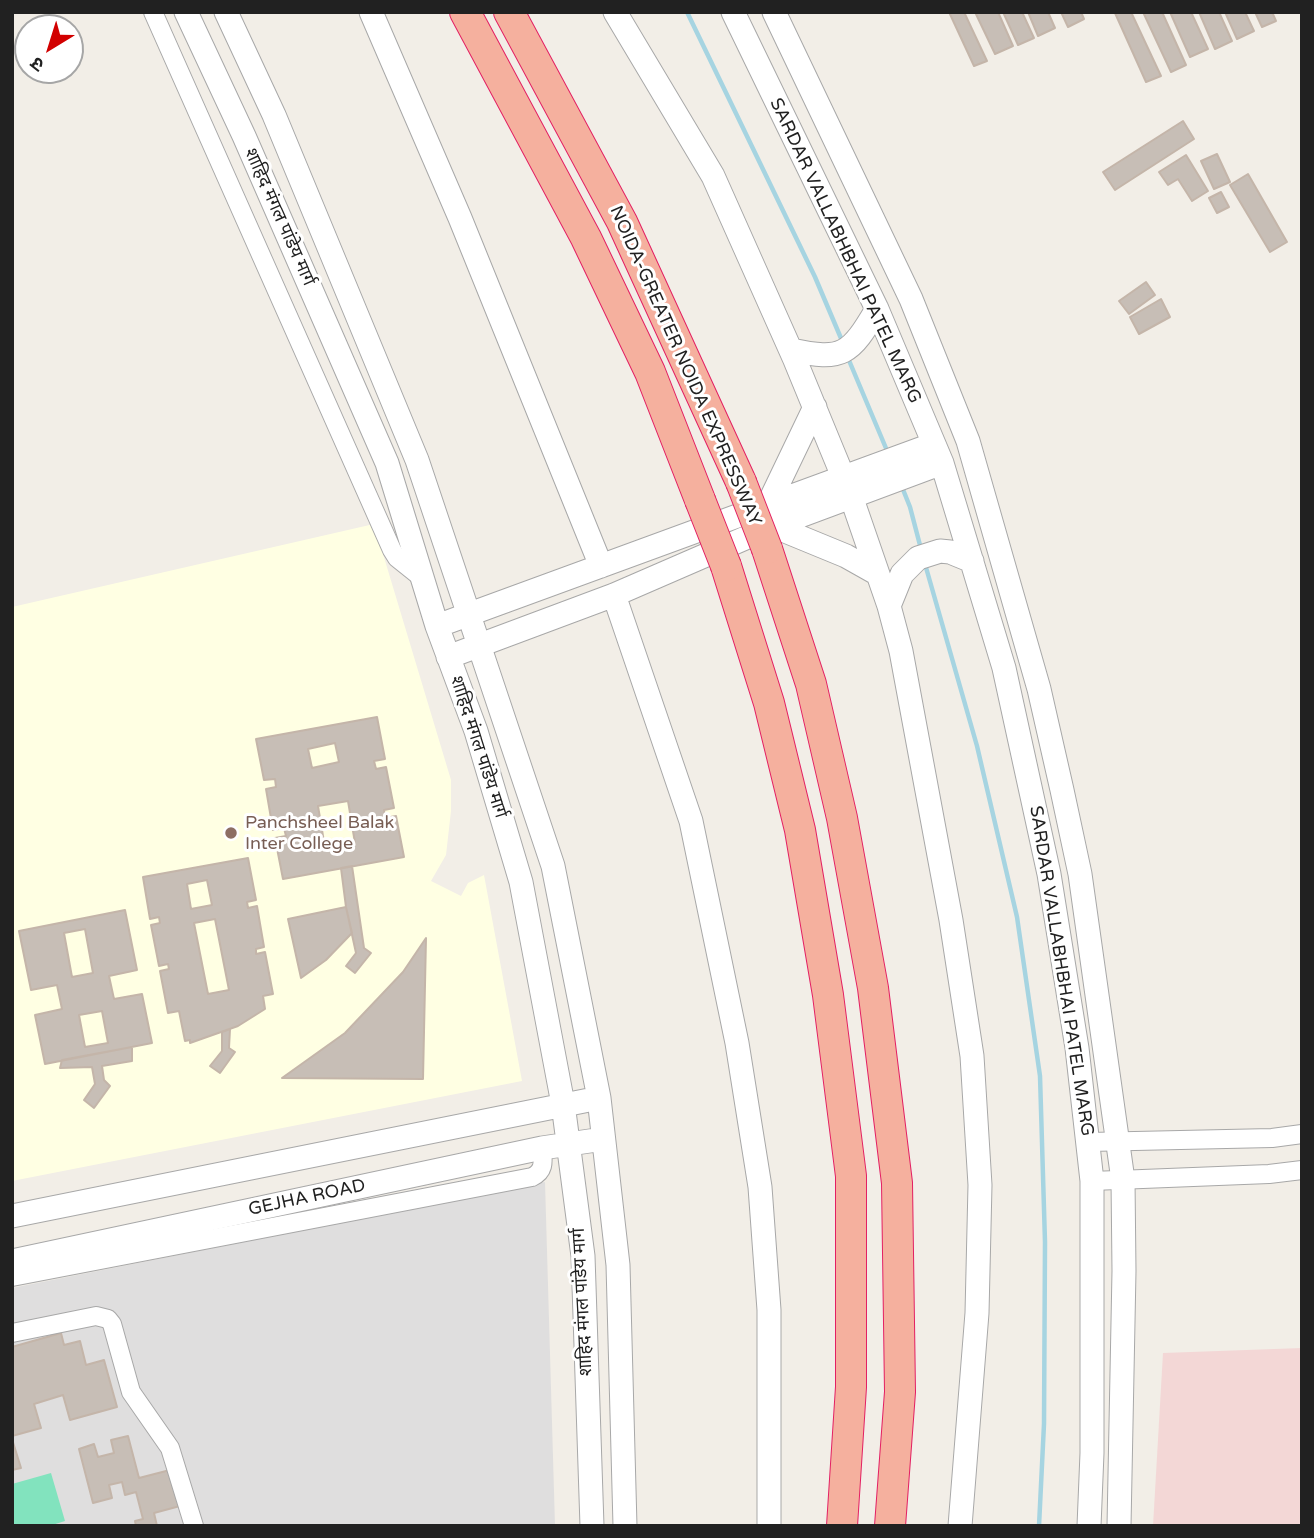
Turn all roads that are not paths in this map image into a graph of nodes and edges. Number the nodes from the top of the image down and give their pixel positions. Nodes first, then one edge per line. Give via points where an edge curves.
1 (153, 12) edge
2 (186, 12) edge
3 (226, 12) edge
4 (372, 12) edge
5 (465, 12) edge
6 (509, 12) edge
7 (615, 12) edge
8 (733, 12) edge
9 (774, 12) edge
10 (877, 309) junction
11 (791, 350) junction
12 (815, 407) junction
13 (938, 453) junction
14 (847, 487) junction
15 (769, 527) junction
16 (972, 561) junction
17 (601, 566) junction
18 (878, 574) junction
19 (422, 578) junction
20 (614, 595) junction
21 (889, 606) junction
22 (470, 614) junction
23 (437, 626) junction
24 (481, 646) junction
25 (448, 657) junction
26 (598, 1098) junction
27 (563, 1104) junction
28 (1302, 1134) edge
29 (603, 1139) junction
30 (1119, 1141) junction
31 (1089, 1142) junction
32 (566, 1145) junction
33 (1302, 1170) edge
34 (1123, 1180) junction
35 (1092, 1181) junction
36 (12, 1216) edge
37 (214, 1228) junction
38 (12, 1261) edge
39 (12, 1277) edge
40 (12, 1334) edge
41 (194, 1526) edge
42 (592, 1526) edge
43 (625, 1526) edge
44 (769, 1526) edge
45 (842, 1526) edge
46 (890, 1526) edge
47 (960, 1526) edge
48 (1089, 1526) edge
49 (1119, 1526) edge

1 - 19 street via 392,551
2 - 19 street, शाहिद मंगल पांडेय मार्ग via 387,463
3 - 22 street via 274,115 417,460
4 - 17 street
5 - 45 highway, NOIDA-GREATER NOIDA EXPRESSWAY, bridge via 586,238 650,372 726,566 769,703 800,830 828,995 851,1176 851,1387
6 - 15 highway, NOIDA-GREATER NOIDA EXPRESSWAY, bridge via 622,222 741,482
7 - 11 street via 713,176
8 - 10 street, SARDAR VALLABHBHAI PATEL MARG
9 - 30 street, SARDAR VALLABHBHAI PATEL MARG via 911,299 968,441 1039,689 1062,789 1080,874
10 - 11 street via 860,338 839,354 819,356
10 - 13 street, SARDAR VALLABHBHAI PATEL MARG
11 - 12 street
12 - 14 street
12 - 15 street
13 - 14 street
13 - 16 street, SARDAR VALLABHBHAI PATEL MARG
14 - 15 street
14 - 18 street
15 - 17 street
15 - 18 street via 846,556
15 - 20 street
15 - 46 highway, NOIDA-GREATER NOIDA EXPRESSWAY via 842,818 873,989 897,1183 900,1392
16 - 21 street via 940,551 918,558 902,574
16 - 31 street, SARDAR VALLABHBHAI PATEL MARG via 1004,668 1049,874
17 - 22 street
18 - 21 street
19 - 23 street, शाहिद मंगल पांडेय मार्ग
20 - 24 street
20 - 44 street via 691,821 737,1044 760,1186 769,1310
21 - 47 street via 926,783 972,1056 980,1185 976,1313
22 - 23 street
22 - 24 street
23 - 25 street, शाहिद मंगल पांडेय मार्ग
24 - 25 street
24 - 26 street via 553,866
25 - 27 street, शाहिद मंगल पांडेय मार्ग via 476,731 521,882
26 - 27 street
26 - 29 street
27 - 32 street, शाहिद मंगल पांडेय मार्ग
27 - 36 street
28 - 30 street
29 - 32 street, GEJHA ROAD
29 - 43 street via 618,1265
30 - 31 street
30 - 34 street, SARDAR VALLABHBHAI PATEL MARG
31 - 35 street, SARDAR VALLABHBHAI PATEL MARG
32 - 37 street, GEJHA ROAD
32 - 42 street, शाहिद मंगल पांडेय मार्ग via 583,1256
33 - 34 street
34 - 35 street
34 - 49 street, SARDAR VALLABHBHAI PATEL MARG
35 - 48 street, SARDAR VALLABHBHAI PATEL MARG
37 - 38 street, GEJHA ROAD
37 - 39 street
40 - 41 street via 96,1316 108,1319 131,1392 170,1448

